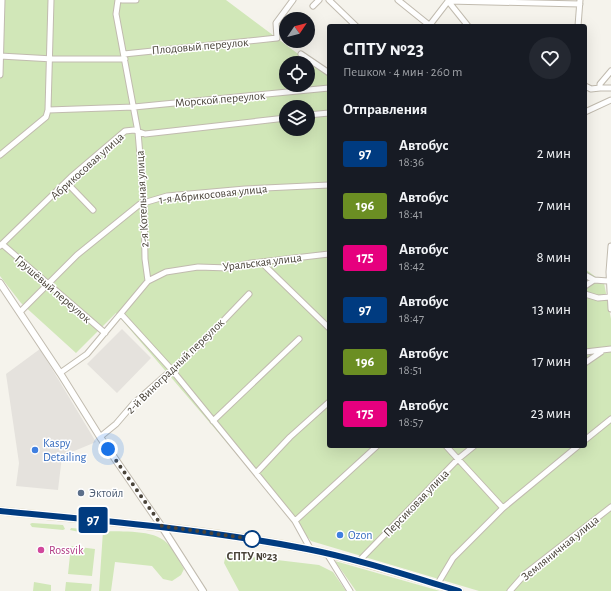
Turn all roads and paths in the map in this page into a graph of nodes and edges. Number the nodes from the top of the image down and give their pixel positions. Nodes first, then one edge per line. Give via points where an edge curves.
1 (2, 0) edge
2 (51, 0) edge
3 (118, 0) edge
4 (122, 0) edge
5 (136, 0) edge
6 (293, 0) edge
7 (319, 0) edge
8 (329, 0) edge
9 (398, 0) edge
10 (448, 0) edge
11 (580, 2) edge
12 (313, 6) dead end
13 (354, 24) edge
14 (427, 24) edge
15 (430, 24) edge
16 (466, 24) edge
17 (578, 24) edge
18 (301, 54) dead end
19 (0, 56) edge
20 (124, 56) junction
21 (49, 59) junction
22 (611, 71) edge
23 (327, 72) edge
24 (0, 75) edge
25 (587, 87) edge
26 (327, 88) edge
27 (600, 88) junction
28 (611, 88) edge
29 (611, 100) edge
30 (134, 107) junction
31 (48, 110) junction
32 (587, 111) edge
33 (327, 113) edge
34 (315, 115) edge
35 (279, 119) edge
36 (138, 132) junction
37 (0, 154) edge
38 (67, 183) junction
39 (327, 185) edge
40 (144, 203) junction
41 (93, 210) dead end
42 (1, 245) edge
43 (611, 246) edge
44 (327, 254) edge
45 (262, 263) junction
46 (610, 271) edge
47 (587, 276) edge
48 (594, 280) junction
49 (148, 281) junction
50 (608, 281) junction
51 (0, 283) edge
52 (47, 284) junction
53 (587, 285) edge
54 (249, 294) dead end
55 (587, 295) edge
56 (610, 297) junction
57 (611, 308) edge
58 (20, 312) junction
59 (121, 314) junction
60 (327, 326) edge
61 (105, 333) junction
62 (299, 339) dead end
63 (611, 349) edge
64 (601, 351) junction
65 (587, 352) edge
66 (587, 362) edge
67 (172, 370) junction
68 (60, 373) junction
69 (327, 404) edge
70 (611, 419) edge
71 (213, 421) junction
72 (100, 437) junction
73 (587, 438) edge
74 (375, 448) edge
75 (448, 448) edge
76 (472, 448) edge
77 (576, 448) edge
78 (458, 459) junction
79 (256, 473) junction
80 (611, 507) edge
81 (503, 508) junction
82 (0, 511) edge
83 (295, 521) junction
84 (162, 526) junction
85 (311, 550) junction
86 (327, 554) junction
87 (359, 561) junction
88 (437, 585) junction
89 (203, 591) edge
90 (350, 591) edge
91 (459, 591) edge
92 (510, 591) edge

1 - 19 street
2 - 21 street
3 - 20 street, 2-я Котельная улица via 116,14
4 - 5 street
6 - 20 street, Плодовый переулок via 276,23 277,38
7 - 12 street
8 - 13 street
9 - 14 street
10 - 11 street
10 - 15 street
10 - 16 street
11 - 17 street
18 - 23 street
19 - 21 street, Плодовый переулок
19 - 24 street
20 - 21 street, Плодовый переулок
20 - 30 street, 2-я Котельная улица
21 - 31 street
22 - 27 street via 600,84
25 - 27 street
26 - 30 street, Морской переулок
27 - 28 street
29 - 32 street
30 - 31 street, Морской переулок
30 - 36 street, 2-я Котельная улица
31 - 37 street via 46,117
33 - 34 street
35 - 36 street, Абрикосовая улица via 145,134
36 - 38 street, Абрикосовая улица via 125,131
36 - 40 street, 2-я Котельная улица
38 - 41 street
38 - 42 street, Абрикосовая улица
39 - 40 street, 1-я Абрикосовая улица via 167,196
40 - 49 street, 2-я Котельная улица
40 - 52 street, 1-я Абрикосовая улица via 122,217
42 - 52 street, Грушёвый переулок
43 - 46 street
44 - 45 street, Уральская улица
45 - 49 street, Уральская улица via 166,272
45 - 60 street
46 - 50 street
47 - 48 street
48 - 50 street
48 - 53 street
49 - 59 street
50 - 56 street
51 - 58 street
52 - 58 street, 1-я Абрикосовая улица
52 - 61 street, Грушёвый переулок
54 - 67 street, 2-й Виноградный переулок
55 - 56 street via 598,298
56 - 57 street
58 - 68 street
59 - 61 street
59 - 67 street
61 - 68 street via 87,354
62 - 71 street
63 - 64 street
64 - 65 street
64 - 66 street
67 - 71 street
67 - 72 street, 2-й Виноградный переулок
68 - 72 street
69 - 79 street via 290,437
70 - 73 street
71 - 79 street
72 - 84 street
74 - 83 street
75 - 78 street
76 - 78 street, Персиковая улица
77 - 81 street
78 - 81 street
78 - 87 street, Персиковая улица
79 - 83 street
80 - 92 street, Земляничная улица via 525,574
81 - 88 street via 452,558
82 - 84 main road
83 - 85 street
84 - 85 main road
84 - 89 street
85 - 86 main road
86 - 87 main road
86 - 90 street
87 - 88 main road
88 - 91 main road

